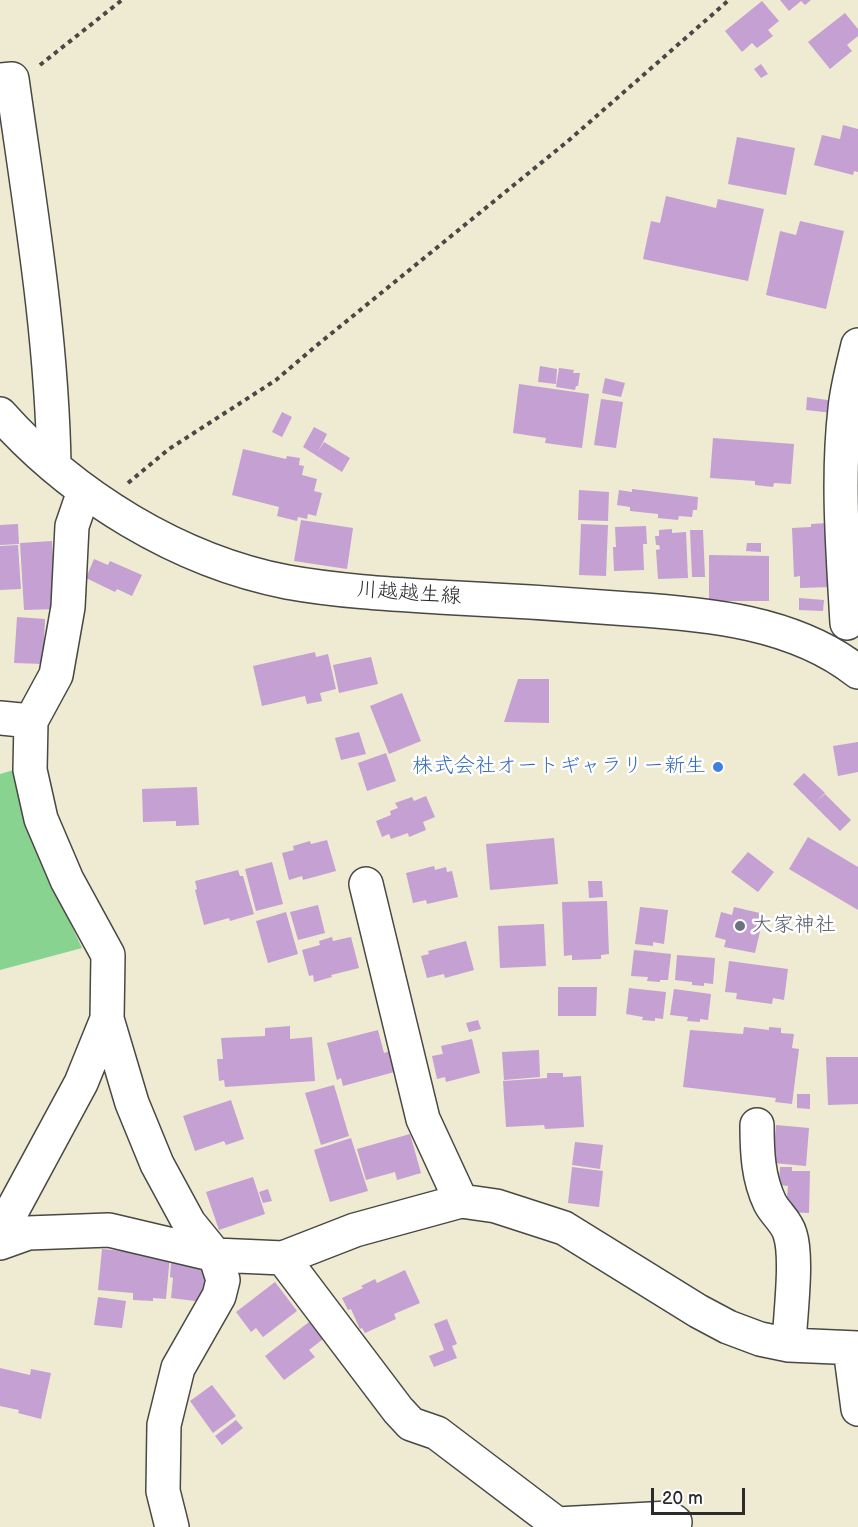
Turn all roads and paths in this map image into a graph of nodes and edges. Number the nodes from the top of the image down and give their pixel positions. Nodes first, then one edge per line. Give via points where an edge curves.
1 (122, 0) edge
2 (729, 0) edge
3 (6, 80) edge
4 (858, 345) edge
5 (0, 414) edge
6 (54, 466) junction
7 (84, 490) junction
8 (853, 622) edge
9 (822, 650) junction
10 (858, 672) edge
11 (16, 720) edge
12 (366, 884) dead end
13 (107, 1019) junction
14 (757, 1125) dead end
15 (461, 1201) junction
16 (0, 1233) edge
17 (0, 1243) edge
18 (215, 1255) junction
19 (283, 1258) junction
20 (789, 1345) junction
21 (854, 1348) edge
22 (858, 1409) edge
23 (172, 1527) edge
24 (674, 1527) edge

1 - 3 path via 41,64
2 - 7 path via 568,141 276,380 169,449 126,485
3 - 6 street via 39,279 53,407
4 - 8 street via 845,407 842,451 843,559
5 - 6 street, 川越越生線
6 - 7 street, 川越越生線
7 - 9 street, 川越越生線 via 169,543 286,581 709,617 756,625
7 - 11 street via 72,526 68,606 56,675
8 - 9 street
9 - 10 street, 川越越生線
11 - 13 street via 41,819 67,880 108,955
12 - 15 street via 423,1119
13 - 16 street via 81,1083
13 - 18 street via 132,1103 157,1164 189,1222
14 - 20 street via 762,1179 770,1204 790,1232 794,1255
15 - 19 street via 355,1230
15 - 20 street via 496,1206 564,1228 728,1327
17 - 18 street via 28,1233 109,1230
18 - 19 street
18 - 23 street via 223,1280 219,1296 178,1368 164,1425 163,1491
19 - 24 street via 411,1424 437,1433 557,1524 669,1518 675,1522
20 - 21 street
21 - 22 street

